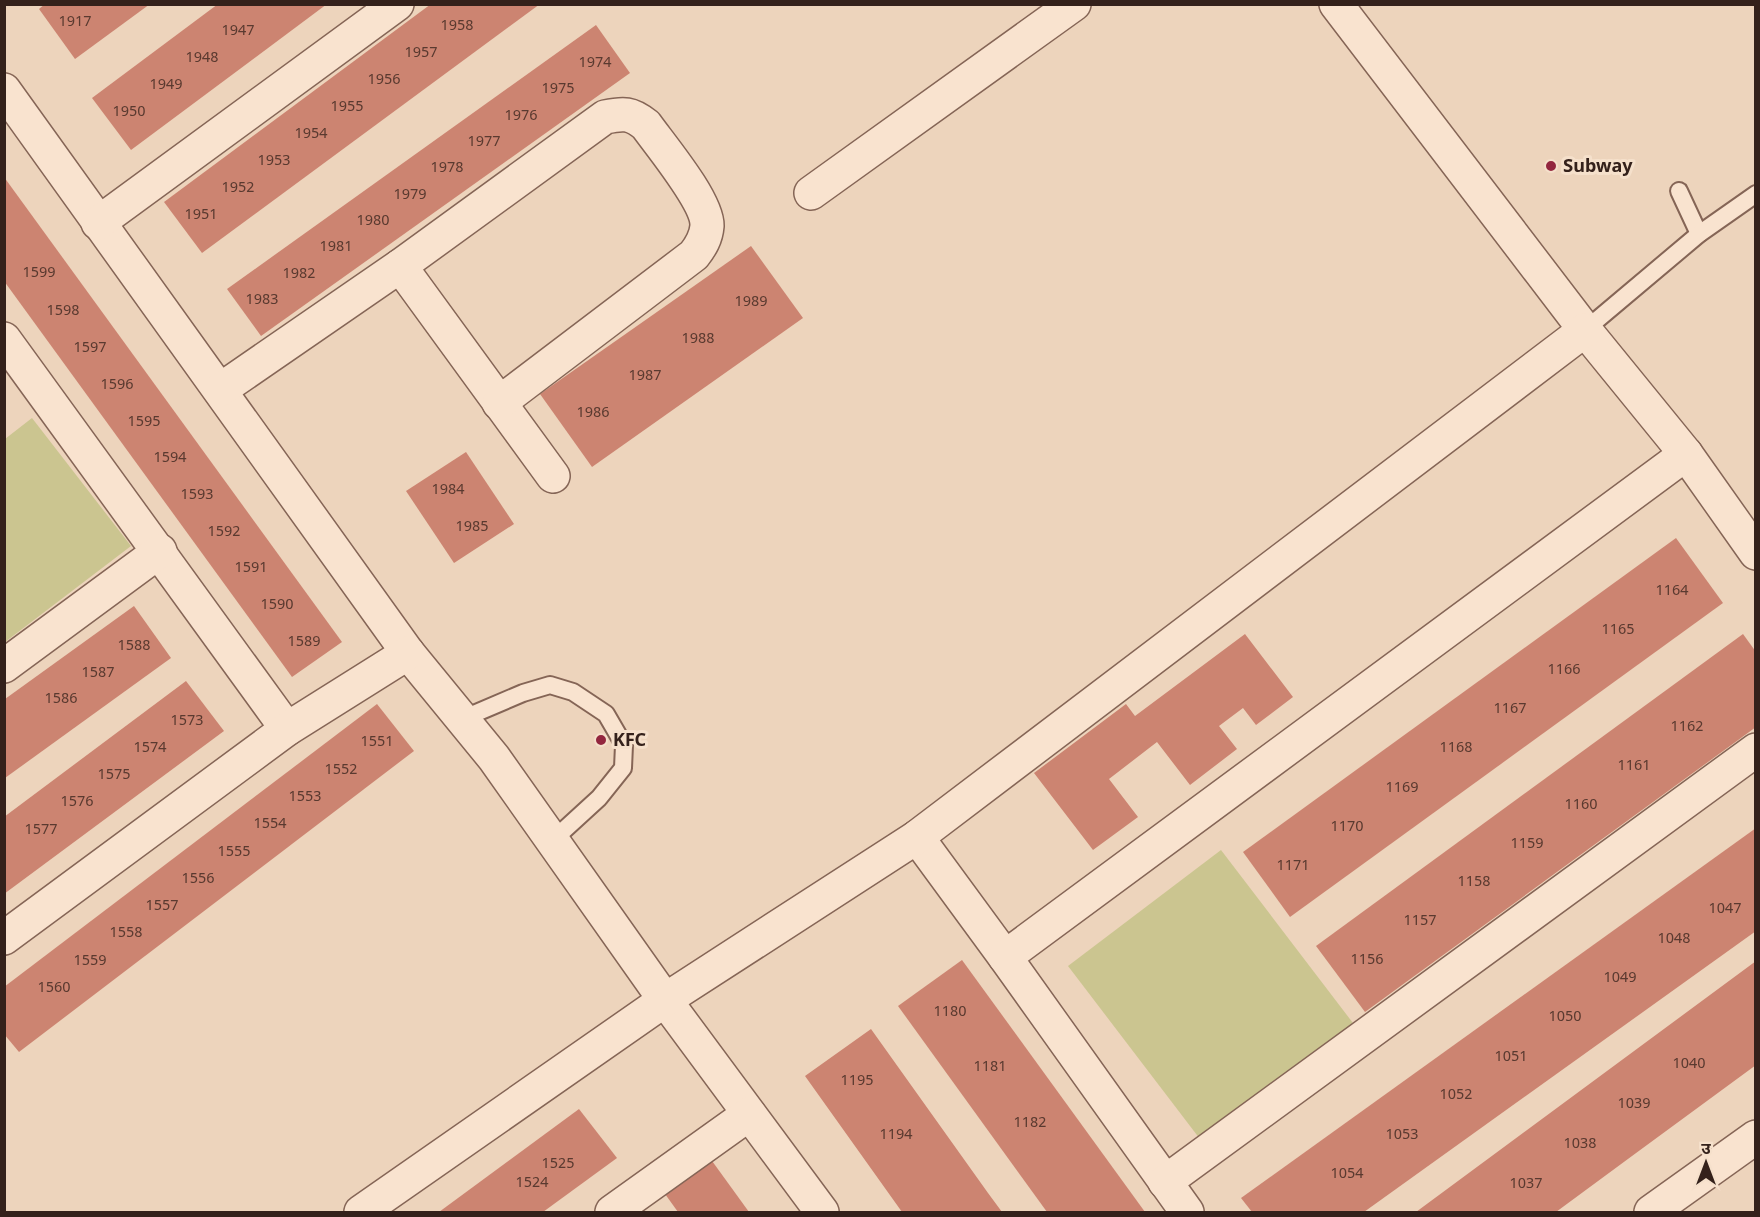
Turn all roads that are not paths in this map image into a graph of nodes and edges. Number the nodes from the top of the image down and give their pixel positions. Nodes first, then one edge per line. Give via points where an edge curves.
1 (397, 4) edge
2 (1074, 4) edge
3 (1336, 4) edge
4 (4, 90) edge
5 (1679, 191) dead end
6 (811, 194) dead end
7 (1755, 194) edge
8 (98, 223) junction
9 (1699, 234) junction
10 (400, 266) junction
11 (1585, 330) junction
12 (4, 339) edge
13 (220, 390) junction
14 (499, 403) junction
15 (1686, 454) junction
16 (553, 476) dead end
17 (160, 551) junction
18 (1755, 553) edge
19 (408, 653) junction
20 (4, 666) edge
21 (462, 719) junction
22 (287, 729) junction
23 (1755, 750) edge
24 (917, 837) junction
25 (552, 841) junction
26 (4, 938) edge
27 (1005, 957) junction
28 (665, 1000) junction
29 (749, 1114) junction
30 (1755, 1137) edge
31 (1166, 1182) junction
32 (622, 1210) edge
33 (361, 1212) edge
34 (822, 1212) edge
35 (1187, 1212) edge
36 (1651, 1212) edge

1 - 8 street
2 - 6 street
3 - 11 street
4 - 8 street
5 - 9 lane
7 - 9 lane
8 - 13 street
9 - 11 lane
10 - 13 street
10 - 14 street
10 - 14 street via 604,117 621,113 635,116 653,135 699,200 707,224 704,241 693,255
11 - 15 street
11 - 24 street
12 - 17 street
13 - 19 street
14 - 16 street
15 - 18 street
15 - 27 street
17 - 20 street
17 - 22 street
19 - 21 street
19 - 22 street
21 - 25 street
21 - 25 lane via 550,685 573,692 606,714 624,745 623,768 599,798
22 - 26 street
23 - 31 street
24 - 27 street
24 - 28 street
25 - 28 street
27 - 31 street
28 - 29 street
28 - 33 street
29 - 32 street
29 - 34 street
30 - 36 street
31 - 35 street

